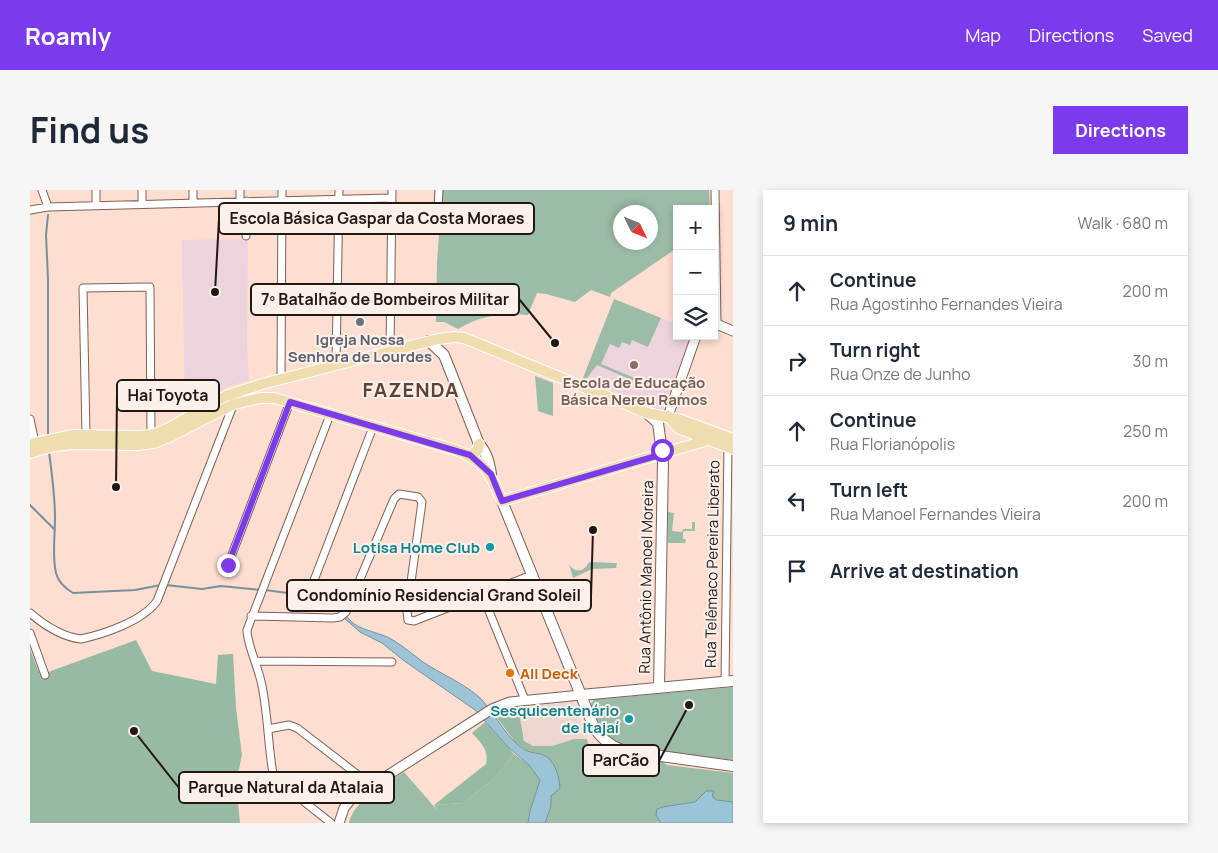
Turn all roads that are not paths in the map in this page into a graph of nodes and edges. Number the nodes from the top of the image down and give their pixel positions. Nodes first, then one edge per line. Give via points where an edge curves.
1 (42, 190) edge
2 (96, 190) edge
3 (142, 190) edge
4 (193, 190) edge
5 (240, 190) edge
6 (282, 190) edge
7 (339, 190) edge
8 (439, 190) edge
9 (715, 190) edge
10 (392, 194) edge
11 (282, 200) junction
12 (338, 200) junction
13 (243, 201) junction
14 (193, 202) junction
15 (142, 204) junction
16 (96, 205) junction
17 (48, 206) junction
18 (30, 210) edge
19 (437, 220) dead end
20 (246, 236) dead end
21 (716, 295) edge
22 (718, 324) edge
23 (733, 331) edge
24 (446, 338) junction
25 (695, 340) edge
26 (430, 341) junction
27 (390, 351) junction
28 (444, 355) junction
29 (336, 365) junction
30 (278, 381) junction
31 (237, 393) junction
32 (274, 398) junction
33 (290, 402) junction
34 (234, 404) junction
35 (647, 412) junction
36 (330, 415) junction
37 (668, 416) junction
38 (30, 419) edge
39 (373, 427) junction
40 (86, 435) junction
41 (151, 435) junction
42 (708, 440) junction
43 (54, 442) junction
44 (479, 444) junction
45 (731, 445) edge
46 (34, 449) edge
47 (663, 454) junction
48 (470, 455) junction
49 (491, 474) junction
50 (502, 501) junction
51 (228, 565) dead end
52 (532, 575) junction
53 (311, 588) dead end
54 (482, 594) junction
55 (30, 612) edge
56 (251, 616) junction
57 (30, 633) edge
58 (256, 661) junction
59 (392, 662) dead end
60 (45, 676) dead end
61 (729, 681) edge
62 (659, 688) junction
63 (581, 695) junction
64 (525, 700) junction
65 (268, 729) junction
66 (733, 766) edge
67 (371, 785) junction
68 (331, 823) edge
69 (339, 823) edge

1 - 17 street
2 - 16 street
3 - 15 street
4 - 14 street
5 - 13 street
6 - 11 street
7 - 12 street
8 - 19 street
9 - 21 street
10 - 12 street
10 - 27 street
11 - 12 street
11 - 13 street
11 - 30 street
12 - 29 street
13 - 14 street
13 - 20 street
14 - 15 street
15 - 16 street
16 - 17 street
17 - 18 street
22 - 23 street
24 - 26 main road
24 - 28 main road
24 - 35 main road via 464,338
25 - 37 street
26 - 27 main road
26 - 28 main road
27 - 29 main road
28 - 44 main road
29 - 30 main road
30 - 31 main road
30 - 32 main road via 271,390
31 - 34 street
31 - 41 main road
32 - 33 main road
32 - 34 main road
33 - 36 main road
33 - 51 street
34 - 43 main road via 154,443
34 - 55 street via 157,601 134,620 81,639 59,632
35 - 37 main road
35 - 47 main road, Rua Antônio Manoel Moreira via 658,423
36 - 39 main road
36 - 56 street
37 - 42 main road via 678,428
37 - 45 main road
38 - 46 street
39 - 48 main road
39 - 53 street
40 - 41 main road
40 - 41 street via 83,288 150,287
40 - 43 main road
42 - 45 main road
42 - 47 main road
43 - 46 main road
44 - 48 main road via 478,450
44 - 49 main road via 489,461
45 - 61 street, Rua Telêmaco Pereira Liberato
47 - 50 main road
47 - 62 main road, Rua Antônio Manoel Moreira
48 - 49 main road
49 - 50 main road
50 - 52 main road
52 - 54 street
52 - 63 main road
54 - 56 street via 414,621 408,620 422,502 418,497 399,494 343,615
54 - 64 street
56 - 58 street via 247,636
57 - 60 street
58 - 59 street
58 - 65 street
61 - 62 main road
62 - 63 main road
63 - 64 street
63 - 66 main road via 596,731 617,749
64 - 67 street via 504,703 492,709
65 - 67 street via 289,725 297,728
65 - 68 street via 275,778
67 - 69 street via 352,798

